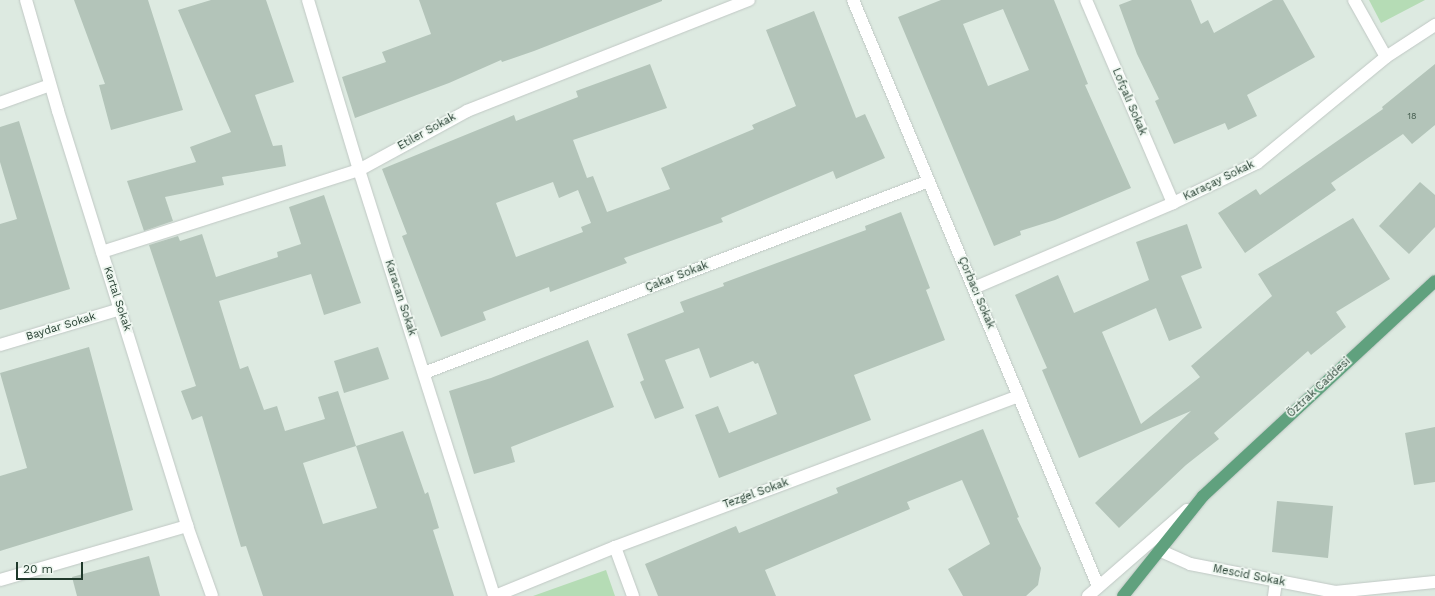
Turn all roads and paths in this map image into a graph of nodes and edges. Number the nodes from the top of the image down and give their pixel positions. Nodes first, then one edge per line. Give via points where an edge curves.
1 (26, 0) edge
2 (308, 0) edge
3 (749, 0) edge
4 (853, 0) edge
5 (1086, 0) edge
6 (1354, 0) edge
7 (1435, 24) edge
8 (1386, 57) junction
9 (50, 86) junction
10 (0, 103) edge
11 (359, 170) junction
12 (929, 180) junction
13 (1173, 203) junction
14 (102, 252) junction
15 (1435, 281) edge
16 (974, 288) junction
17 (121, 309) junction
18 (0, 345) edge
19 (424, 373) junction
20 (1019, 396) junction
21 (1203, 496) junction
22 (187, 526) junction
23 (615, 547) junction
24 (1161, 551) junction
25 (0, 580) edge
26 (1276, 582) junction
27 (1435, 582) edge
28 (1098, 586) junction
29 (212, 596) edge
30 (495, 596) edge
31 (633, 596) edge
32 (1088, 596) edge
33 (1123, 596) edge
34 (1274, 596) edge

1 - 9 street, Kartal Sokak
2 - 11 street, Karacan Sokak
3 - 11 street, Etiler Sokak via 467,111
4 - 12 street, Çorbacı Sokak
5 - 13 street, Lofçalı Sokak
6 - 8 street
7 - 8 street, Karaçay Sokak
8 - 13 street, Karaçay Sokak via 1257,163
9 - 10 street
9 - 14 street, Kartal Sokak
11 - 14 street, Etiler Sokak
11 - 19 street, Karacan Sokak
12 - 16 street, Çorbacı Sokak
12 - 19 street, Çakar Sokak
13 - 16 street, Karaçay Sokak
14 - 17 street, Kartal Sokak
15 - 21 main road, Öztrak Caddesi
16 - 20 street, Çorbacı Sokak
17 - 18 street, Baydar Sokak
17 - 22 street, Kartal Sokak
19 - 30 street, Karacan Sokak
20 - 23 street, Tezgel Sokak
20 - 28 street, Çorbacı Sokak
21 - 24 main road, Öztrak Caddesi
21 - 28 street, Öztrak Caddesi
22 - 25 street
22 - 29 street, Kartal Sokak
23 - 30 street, Tezgel Sokak
23 - 31 street
24 - 26 street, Mescid Sokak via 1190,564
24 - 33 main road, Öztrak Caddesi
26 - 27 street, Mescid Sokak via 1335,592
26 - 34 street
28 - 32 street, Öztrak Caddesi

